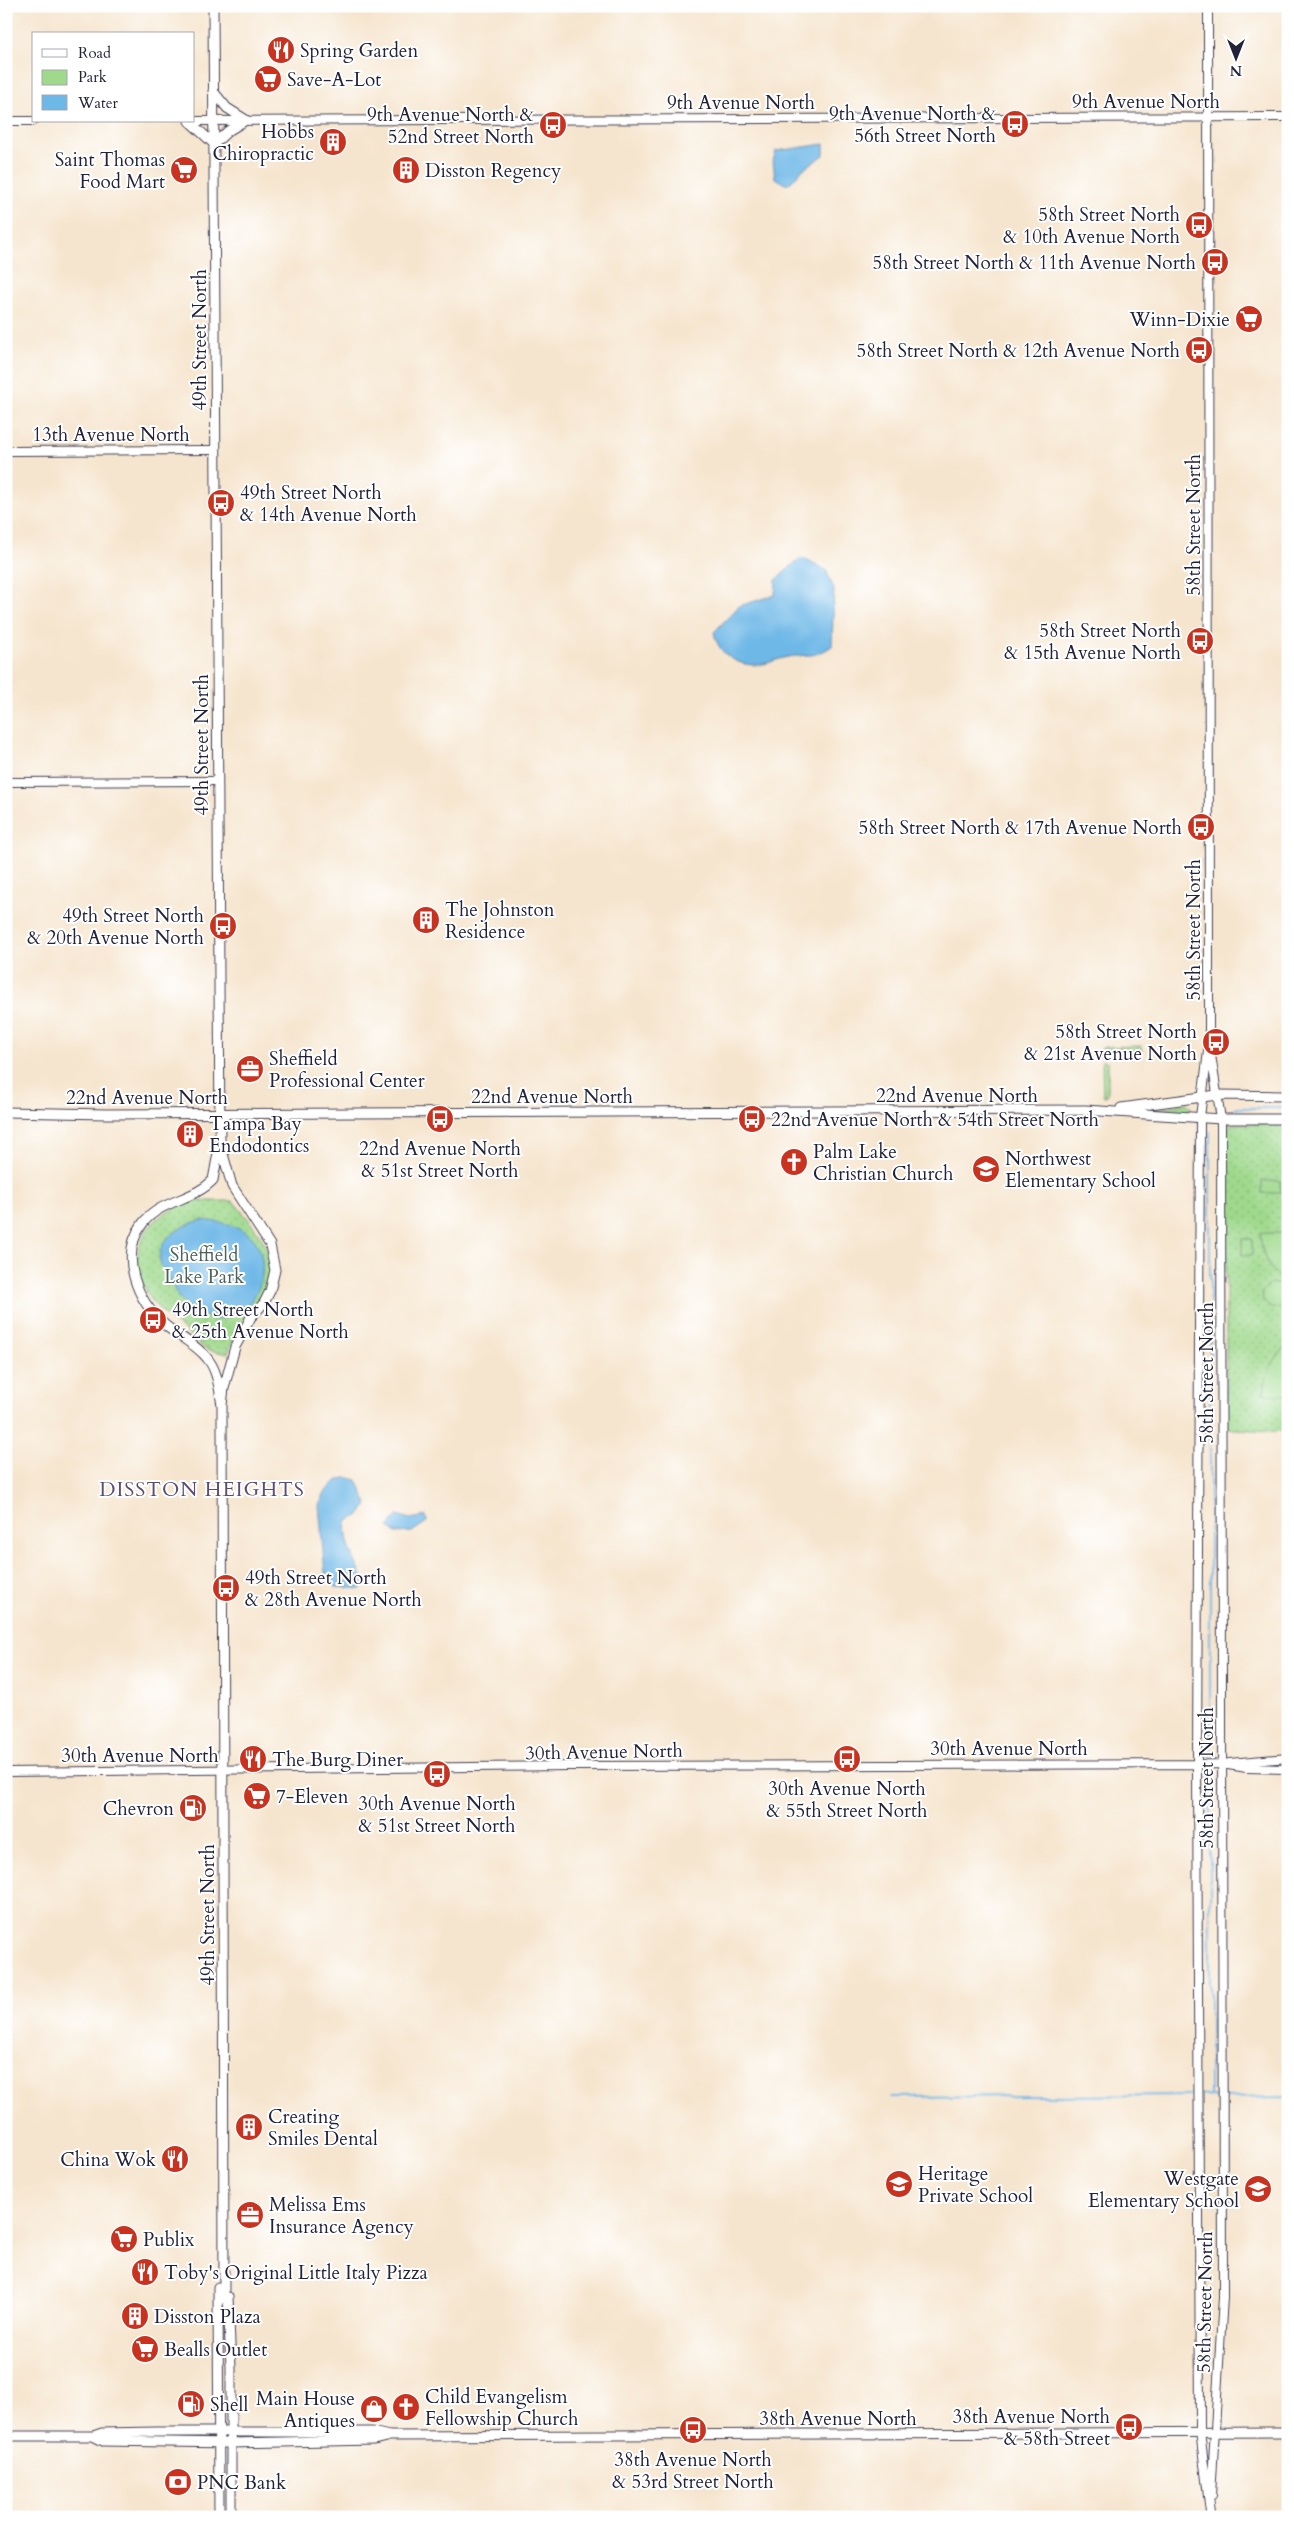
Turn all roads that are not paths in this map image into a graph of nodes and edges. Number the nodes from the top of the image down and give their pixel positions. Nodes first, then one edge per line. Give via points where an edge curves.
1 (213, 6) edge
2 (1208, 6) edge
3 (213, 92) junction
4 (1208, 117) junction
5 (1288, 117) edge
6 (195, 120) edge
7 (213, 120) junction
8 (246, 120) junction
9 (6, 121) edge
10 (32, 121) edge
11 (190, 122) edge
12 (214, 144) junction
13 (216, 450) junction
14 (6, 451) edge
15 (218, 781) junction
16 (6, 782) edge
17 (1209, 1043) junction
18 (1217, 1095) junction
19 (1288, 1096) edge
20 (1204, 1098) junction
21 (1098, 1110) junction
22 (6, 1112) edge
23 (220, 1113) junction
24 (1200, 1117) junction
25 (1221, 1119) junction
26 (1288, 1119) edge
27 (220, 1142) junction
28 (222, 1405) junction
29 (1288, 1758) edge
30 (1200, 1764) junction
31 (1219, 1764) junction
32 (1288, 1769) edge
33 (224, 1771) junction
34 (6, 1772) edge
35 (224, 2274) junction
36 (228, 2303) junction
37 (218, 2314) junction
38 (1200, 2431) junction
39 (219, 2432) junction
40 (231, 2432) junction
41 (1216, 2432) junction
42 (1288, 2432) edge
43 (6, 2436) edge
44 (94, 2436) junction
45 (389, 2436) junction
46 (219, 2442) junction
47 (232, 2443) junction
48 (1210, 2515) edge
49 (219, 2517) edge
50 (231, 2517) edge

1 - 3 main road, 49th Street North
2 - 4 street, 58th Street North
3 - 7 main road, 49th Street North
3 - 8 main road via 227,108
4 - 5 street, 9th Avenue North
4 - 8 street, 9th Avenue North
4 - 17 street, 58th Street North
6 - 7 street, 9th Avenue North
7 - 8 street, 9th Avenue North
7 - 12 main road, 49th Street North
8 - 12 main road
9 - 10 street
11 - 12 main road
12 - 13 main road, 49th Street North
13 - 14 street, 13th Avenue North
13 - 15 main road, 49th Street North
15 - 16 street
15 - 23 main road, 49th Street North
17 - 18 street, 58th Street North
17 - 20 street, 58th Street North
18 - 19 main road, 22nd Avenue North
18 - 20 main road, 22nd Avenue North
18 - 25 street, 58th Street North
20 - 21 main road, 22nd Avenue North
20 - 24 street, 58th Street North
21 - 23 main road, 22nd Avenue North
21 - 24 main road, 22nd Avenue North
22 - 23 main road, 22nd Avenue North
23 - 27 main road, 49th Street North
24 - 25 main road, 22nd Avenue North
24 - 30 street, 58th Street North
25 - 26 main road, 22nd Avenue North
25 - 31 street, 58th Street North
27 - 28 main road, 49th Street North via 232,1186 270,1245 275,1270 264,1303 251,1317 235,1347
27 - 28 main road, 49th Street North via 213,1180 197,1193 152,1214 136,1237 132,1264 138,1289 155,1315 200,1351 214,1367
28 - 33 main road, 49th Street North
29 - 31 street
30 - 31 street, 30th Avenue North
30 - 33 street, 30th Avenue North via 569,1766
30 - 38 street, 58th Street North
31 - 32 street
31 - 41 street, 58th Street North via 1223,2297
33 - 34 street, 30th Avenue North
33 - 35 main road, 49th Street North
35 - 36 main road, 49th Street North via 228,2282
35 - 37 main road, 49th Street North via 218,2282
36 - 37 main road
36 - 40 main road, 49th Street North
37 - 39 main road, 49th Street North
38 - 41 main road, 38th Avenue North
38 - 45 main road, 38th Avenue North
38 - 48 street, 58th Street North
39 - 40 main road, 38th Avenue North
39 - 44 main road, 38th Avenue North via 102,2433
39 - 46 main road, 49th Street North
40 - 45 main road, 38th Avenue North via 372,2432
40 - 47 main road, 49th Street North
41 - 42 main road, 38th Avenue North
41 - 48 street, 58th Street North
43 - 44 main road, 38th Avenue North
44 - 46 main road, 38th Avenue North via 103,2441
45 - 47 main road, 38th Avenue North via 374,2440
46 - 47 main road, 38th Avenue North
46 - 49 main road
47 - 50 main road

